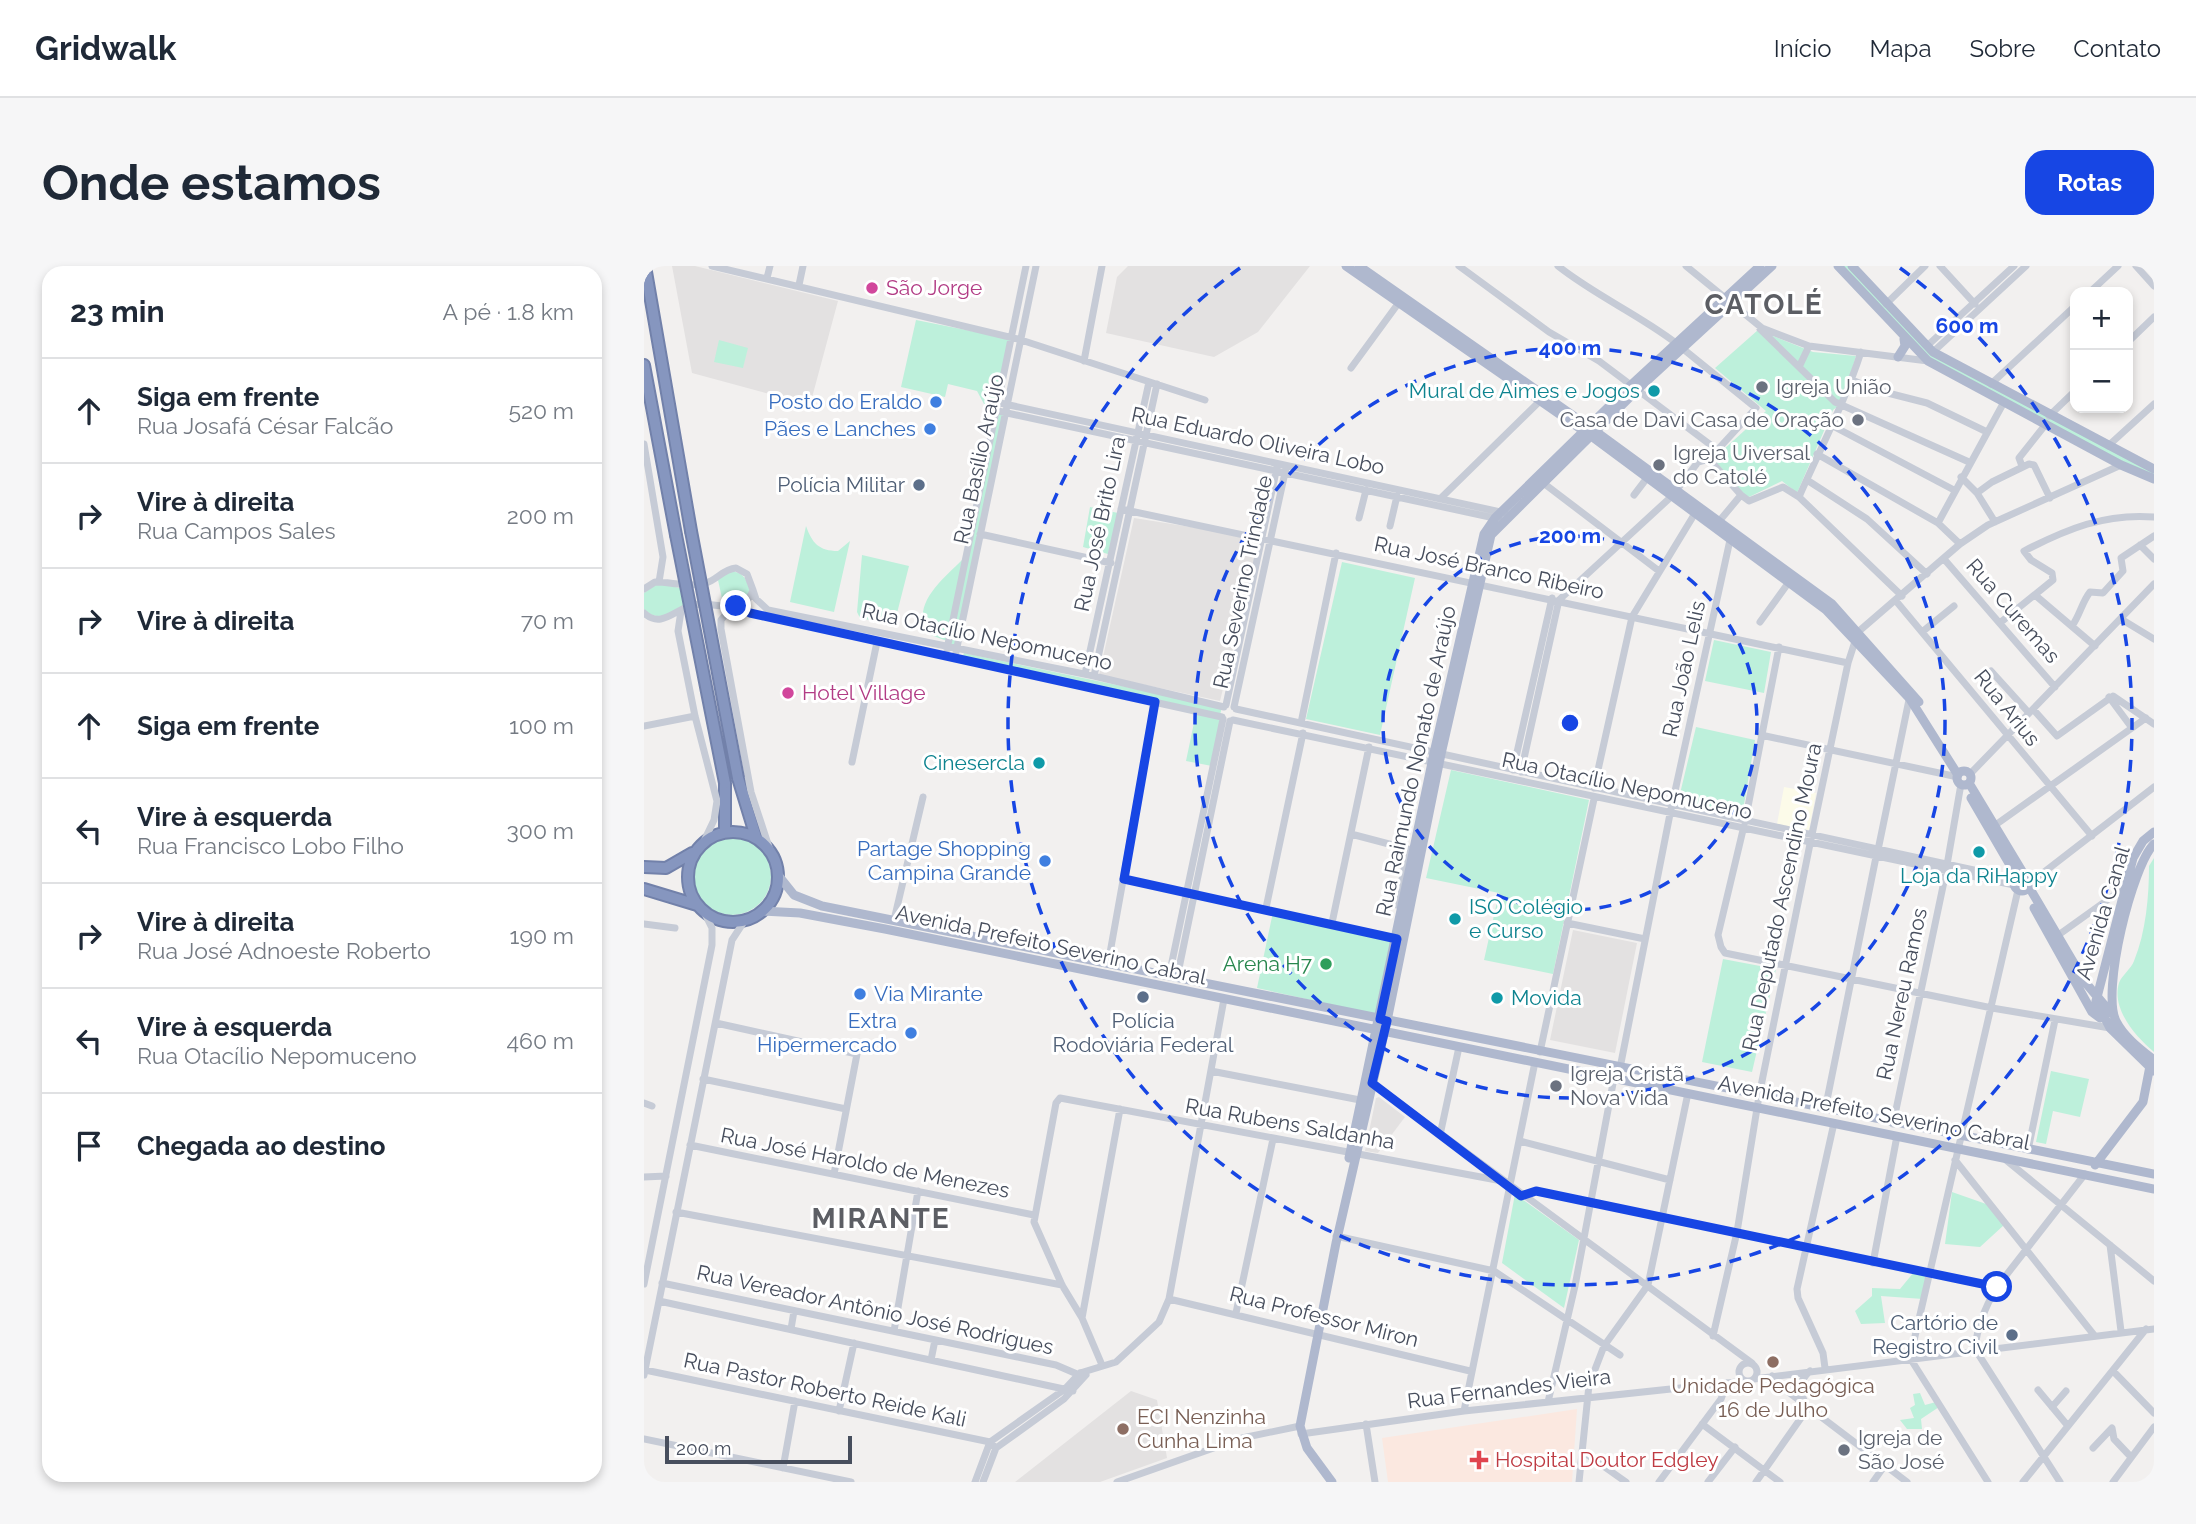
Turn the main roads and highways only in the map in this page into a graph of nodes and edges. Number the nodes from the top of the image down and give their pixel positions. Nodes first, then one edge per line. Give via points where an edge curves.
1 (645, 266) edge
2 (1346, 266) edge
3 (1760, 266) edge
4 (1772, 266) edge
5 (1838, 266) edge
6 (1852, 266) edge
7 (1360, 269) edge
8 (1728, 300) junction
9 (1904, 339) junction
10 (1929, 353) junction
11 (1898, 357) road end
12 (644, 365) edge
13 (2048, 420) junction
14 (1590, 431) junction
15 (2154, 469) edge
16 (2154, 479) edge
17 (1674, 493) junction
18 (1502, 516) junction
19 (1716, 525) junction
20 (1856, 636) junction
21 (1437, 758) junction
22 (1963, 778) junction
23 (725, 832) junction
24 (2154, 832) edge
25 (756, 837) junction
26 (2154, 844) edge
27 (695, 852) junction
28 (644, 867) edge
29 (778, 875) junction
30 (2022, 884) junction
31 (644, 889) edge
32 (700, 909) junction
33 (762, 911) junction
34 (2103, 968) junction
35 (2079, 972) junction
36 (2096, 995) junction
37 (1384, 1020) junction
38 (2110, 1023) junction
39 (1381, 1031) junction
40 (2153, 1066) edge
41 (1353, 1153) junction
42 (2095, 1164) junction
43 (2154, 1174) edge
44 (2154, 1189) edge
45 (1332, 1482) edge

1 - 25 highway, bridge via 738,778
2 - 7 main road
3 - 8 main road
4 - 8 main road
5 - 9 main road
6 - 10 main road
7 - 14 main road
8 - 14 main road
9 - 10 main road
9 - 11 main road
10 - 13 main road via 1992,384
10 - 13 main road via 2004,402
12 - 23 highway, bridge via 725,783
13 - 15 main road
13 - 16 main road via 2121,465
14 - 17 main road
14 - 17 main road via 1647,478
14 - 18 main road
14 - 18 main road
17 - 19 main road
18 - 21 main road, Rua Raimundo Nonato de Araújo via 1488,535
19 - 20 main road
19 - 20 main road via 1825,599
20 - 22 main road via 1911,695
21 - 37 main road, Rua Raimundo Nonato de Araújo
21 - 37 main road, Rua Raimundo Nonato de Araújo
22 - 30 main road
22 - 30 main road via 1994,826
23 - 25 highway
23 - 27 highway via 704,841
24 - 34 main road, Avenida Canal via 2138,847
25 - 29 highway via 770,850
26 - 38 main road, Avenida Canal via 2141,861 2115,961
27 - 28 highway via 673,865
27 - 32 highway via 687,878
29 - 33 highway via 774,895
29 - 37 main road, Avenida Prefeito Severino Cabral via 803,900
30 - 35 main road
30 - 38 main road via 2092,1012
31 - 32 highway
32 - 33 highway via 731,922
33 - 39 main road, Avenida Prefeito Severino Cabral via 800,913 885,929
34 - 35 main road via 2091,975
34 - 36 main road, Avenida Canal
35 - 36 main road
36 - 38 main road, Avenida Canal via 2097,1006
37 - 39 main road, Rua Raimundo Nonato de Araújo
37 - 42 main road, Avenida Prefeito Severino Cabral
38 - 40 main road, Avenida Canal
39 - 41 main road, Rua Raimundo Nonato de Araújo
39 - 41 main road, Rua Raimundo Nonato de Araújo via 1360,1100
39 - 44 main road, Avenida Prefeito Severino Cabral
40 - 42 main road via 2143,1102
41 - 45 main road, Rua Raimundo Nonato de Araújo via 1301,1430 1307,1448
42 - 43 main road, Avenida Prefeito Severino Cabral

